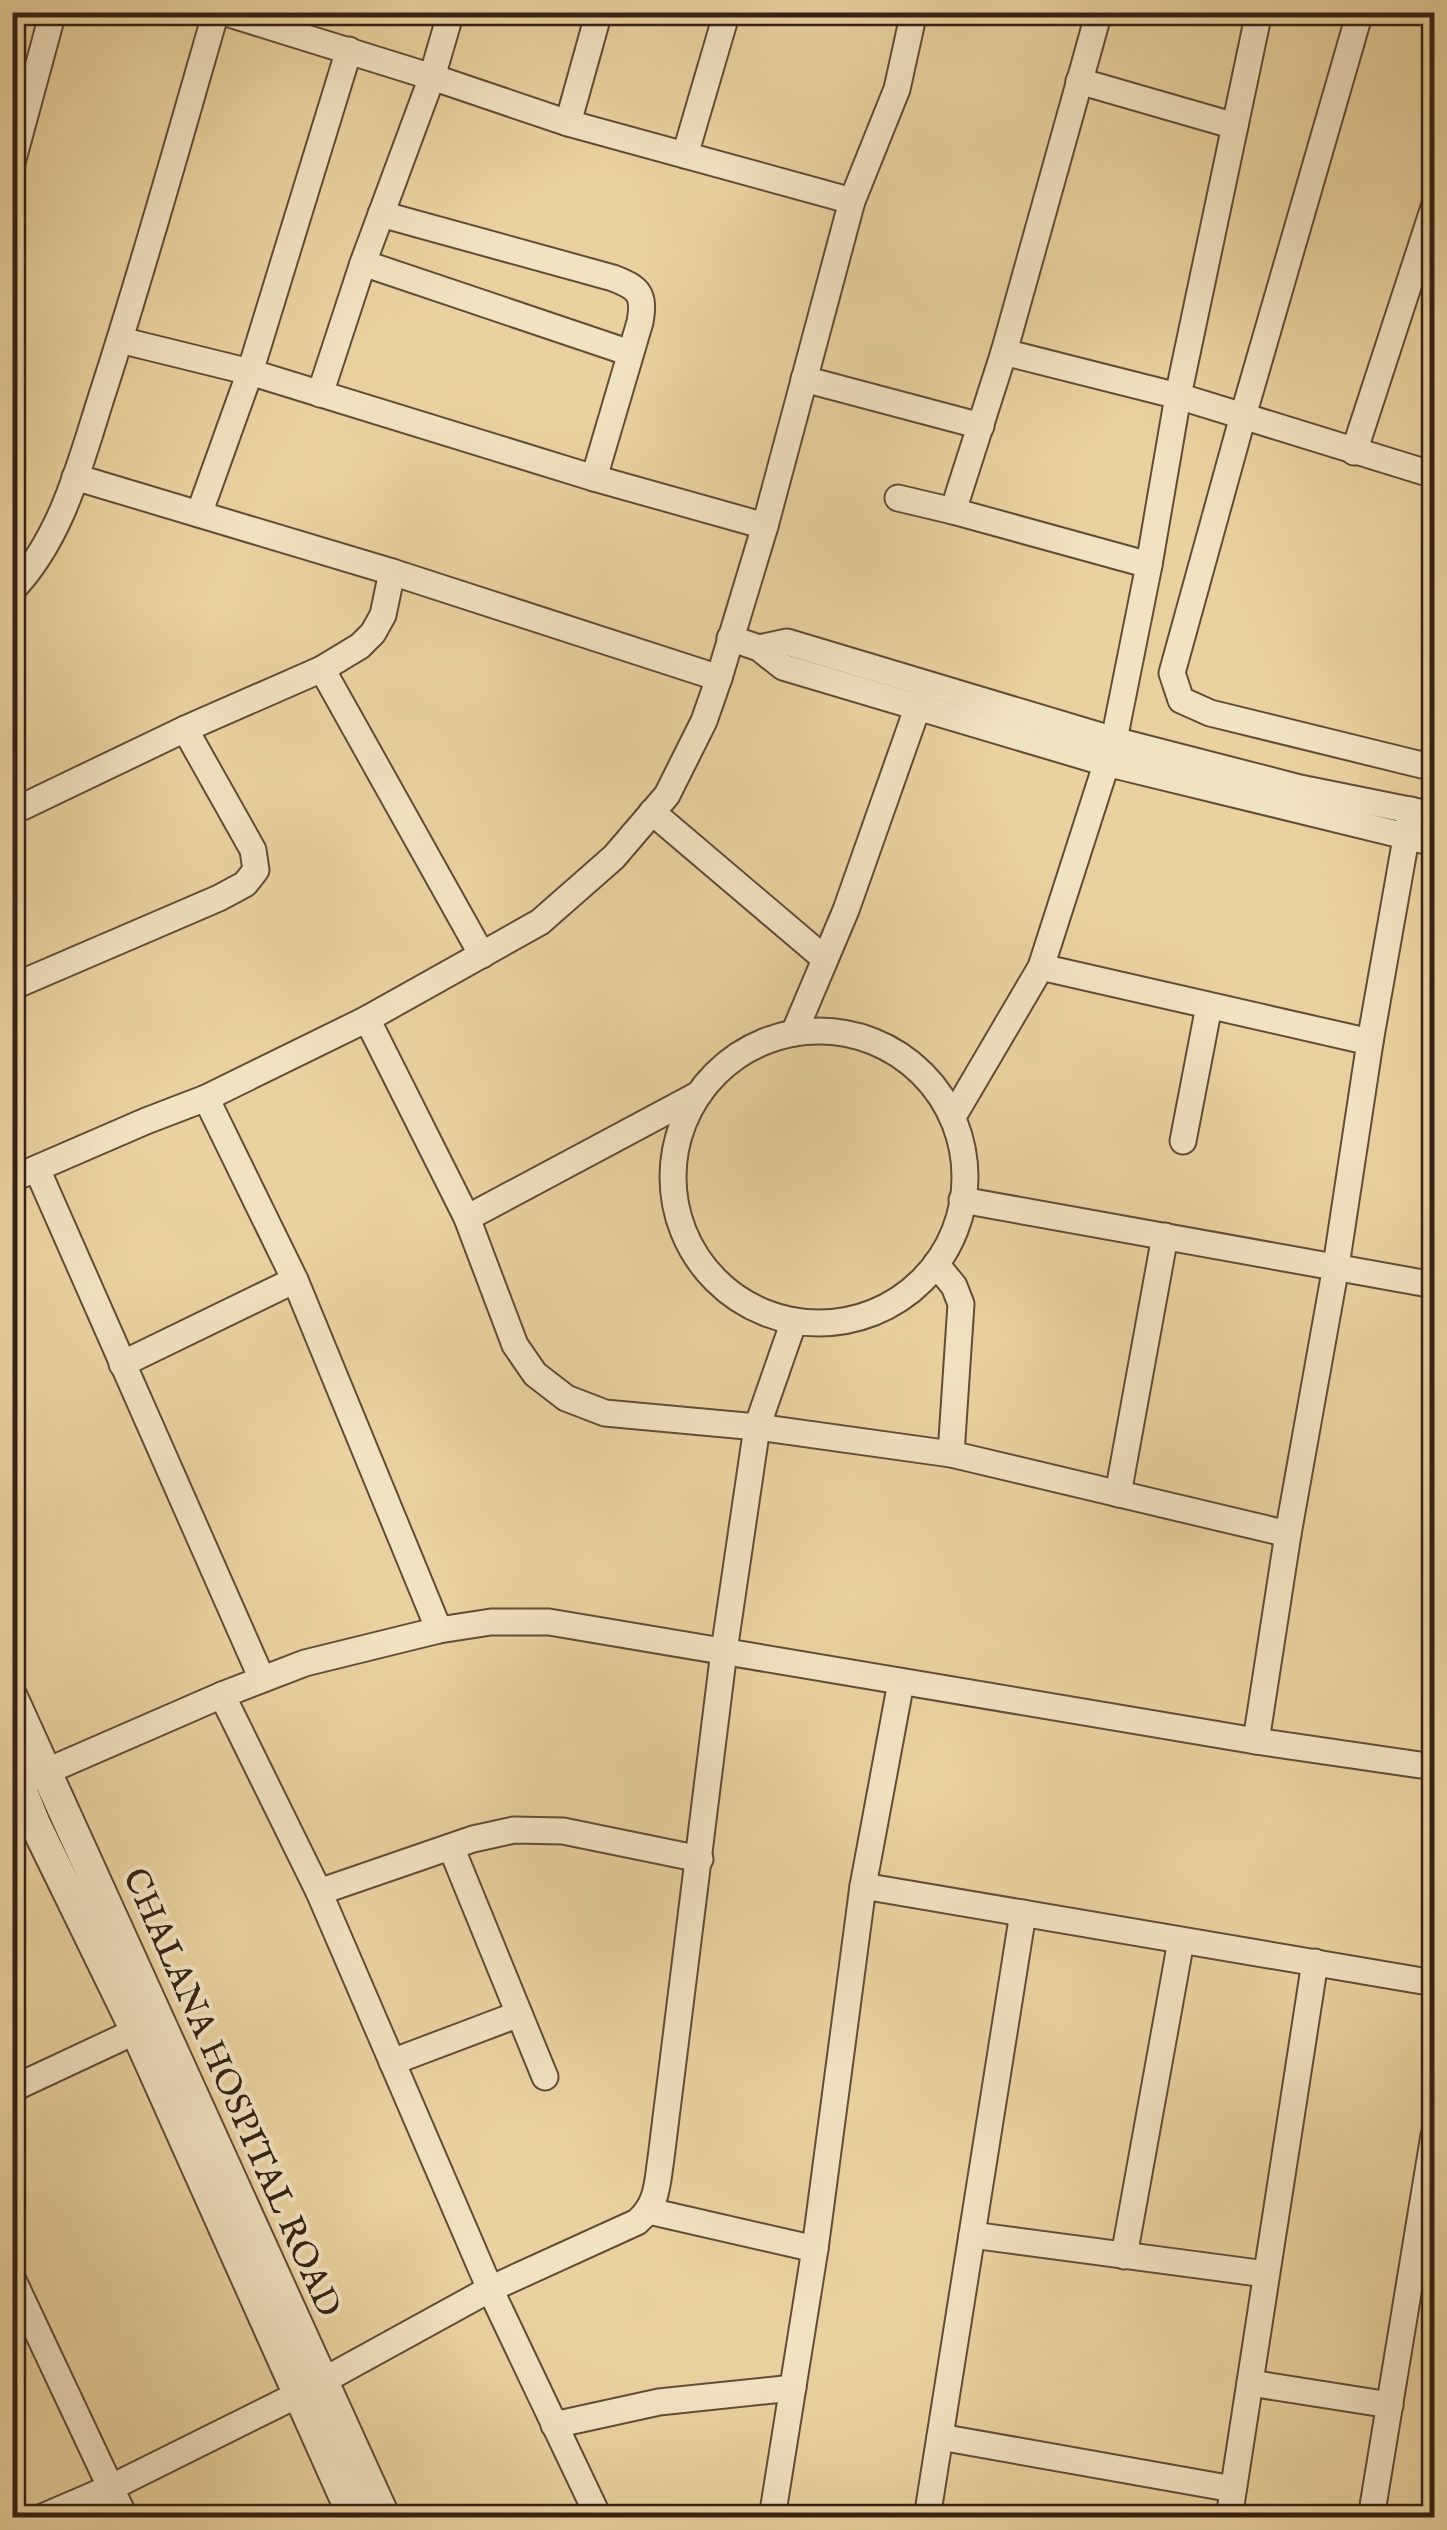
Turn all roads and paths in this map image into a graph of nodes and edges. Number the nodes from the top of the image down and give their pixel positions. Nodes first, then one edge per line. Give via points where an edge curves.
1 (53, 12) edge
2 (220, 12) edge
3 (451, 12) edge
4 (599, 12) edge
5 (726, 12) edge
6 (914, 12) edge
7 (1099, 12) edge
8 (1259, 12) edge
9 (1360, 12) edge
10 (349, 50) junction
11 (432, 76) junction
12 (1079, 81) junction
13 (568, 122) junction
14 (1235, 126) junction
15 (685, 155) junction
16 (12, 163) edge
17 (852, 201) junction
18 (1434, 212) edge
19 (381, 214) junction
20 (363, 263) junction
21 (120, 340) junction
22 (1004, 352) junction
23 (630, 353) junction
24 (250, 372) junction
25 (804, 379) junction
26 (320, 394) junction
27 (1178, 396) junction
28 (1243, 416) junction
29 (981, 426) junction
30 (1354, 452) junction
31 (1434, 475) edge
32 (75, 477) junction
33 (594, 478) junction
34 (898, 498) dead end
35 (953, 511) junction
36 (199, 514) junction
37 (764, 526) junction
38 (1149, 564) junction
39 (392, 572) junction
40 (12, 590) edge
41 (730, 638) junction
42 (322, 669) junction
43 (720, 678) junction
44 (922, 695) junction
45 (185, 729) junction
46 (1110, 752) junction
47 (1434, 768) edge
48 (12, 812) edge
49 (652, 812) junction
50 (1423, 812) edge
51 (1406, 837) junction
52 (1434, 843) edge
53 (482, 955) junction
54 (825, 959) junction
55 (1041, 967) junction
56 (12, 986) edge
57 (1209, 1006) junction
58 (367, 1020) junction
59 (794, 1033) junction
60 (1370, 1042) junction
61 (699, 1094) junction
62 (206, 1098) junction
63 (954, 1116) junction
64 (1183, 1141) dead end
65 (25, 1174) edge
66 (962, 1200) junction
67 (467, 1218) junction
68 (1165, 1236) junction
69 (936, 1264) junction
70 (1336, 1266) junction
71 (295, 1280) junction
72 (1434, 1285) edge
73 (794, 1321) junction
74 (122, 1364) junction
75 (757, 1427) junction
76 (951, 1454) junction
77 (1118, 1494) junction
78 (1288, 1534) junction
79 (439, 1630) junction
80 (724, 1651) junction
81 (262, 1680) junction
82 (902, 1682) junction
83 (222, 1695) junction
84 (12, 1697) edge
85 (1256, 1741) junction
86 (1434, 1767) edge
87 (26, 1774) edge
88 (451, 1847) junction
89 (700, 1858) junction
90 (863, 1886) junction
91 (319, 1892) junction
92 (1022, 1913) junction
93 (1182, 1941) junction
94 (1315, 1962) junction
95 (1434, 1984) edge
96 (519, 2014) junction
97 (136, 2031) junction
98 (392, 2062) junction
99 (545, 2077) dead end
100 (12, 2089) edge
101 (1434, 2135) edge
102 (649, 2211) junction
103 (972, 2234) junction
104 (815, 2249) junction
105 (1124, 2256) junction
106 (1266, 2274) junction
107 (12, 2278) edge
108 (490, 2289) junction
109 (19, 2306) edge
110 (1250, 2383) junction
111 (311, 2387) junction
112 (792, 2388) junction
113 (1390, 2405) junction
114 (554, 2425) junction
115 (940, 2437) junction
116 (112, 2487) junction
117 (1233, 2489) junction
118 (40, 2518) edge
119 (125, 2518) edge
120 (354, 2518) edge
121 (385, 2518) edge
122 (599, 2518) edge
123 (772, 2518) edge
124 (927, 2518) edge
125 (1229, 2518) edge
126 (1371, 2518) edge

1 - 16 street
2 - 10 street
2 - 21 street
3 - 11 street
4 - 13 street
5 - 15 street
6 - 17 street via 897,89
7 - 12 street
8 - 14 street
9 - 28 street
10 - 11 street
10 - 24 street
11 - 13 street
11 - 19 street
12 - 14 street
12 - 22 street
13 - 15 street
14 - 27 street
15 - 17 street
17 - 25 street
18 - 30 street
19 - 20 street
19 - 23 street via 630,284 643,304
20 - 23 street
20 - 26 street
21 - 24 street
21 - 32 street
22 - 27 street
22 - 29 street
23 - 33 street
24 - 26 street
24 - 36 street
25 - 29 street
25 - 37 street
26 - 33 street
27 - 28 street
27 - 38 street
28 - 30 street
28 - 47 street via 1172,673 1181,700 1210,713
29 - 35 street
30 - 31 street
32 - 36 street
32 - 40 street via 45,548
33 - 37 street
34 - 35 street
35 - 38 street
36 - 39 street
37 - 41 street
38 - 46 street
39 - 42 street via 373,633
39 - 43 street
41 - 43 street
41 - 44 street via 783,666
42 - 45 street
42 - 53 street
43 - 49 street via 667,795
44 - 46 street
44 - 54 street
45 - 48 street
45 - 56 street via 253,850 256,870 219,898
46 - 50 street
46 - 51 street
46 - 55 street
49 - 53 street via 614,857 540,922
49 - 54 street
50 - 51 street
51 - 52 street
51 - 60 street
53 - 58 street
54 - 59 street
55 - 57 street
55 - 63 street
57 - 60 street
57 - 64 street
58 - 62 street
58 - 67 street
59 - 61 street via 731,1060
59 - 63 street via 840,1032 884,1046 922,1073
60 - 70 street
61 - 67 street
61 - 73 street via 680,1136 674,1180 690,1244 733,1295
62 - 65 street
62 - 71 street
63 - 66 street via 963,1154
65 - 74 street
66 - 68 street
66 - 69 street
67 - 75 street via 515,1344 535,1374 566,1398 606,1413
68 - 70 street
68 - 77 street
69 - 73 street via 903,1296 872,1312 839,1322
69 - 76 street via 962,1304
70 - 72 street
70 - 78 street
71 - 74 street
71 - 79 street
73 - 75 street
74 - 81 street
75 - 76 street
75 - 80 street
76 - 77 street
77 - 78 street
78 - 85 street
79 - 80 street via 549,1622
79 - 81 street
80 - 82 street
80 - 89 street
81 - 83 street
82 - 85 street
82 - 90 street
83 - 87 street
83 - 91 street
84 - 87 street, CHALANA HOSPITAL ROAD
85 - 86 street
87 - 97 street, CHALANA HOSPITAL ROAD via 35,1824
87 - 111 street, CHALANA HOSPITAL ROAD
88 - 89 street via 514,1830 563,1831
88 - 91 street
88 - 96 street
89 - 102 street
90 - 92 street
90 - 104 street
91 - 98 street
92 - 93 street
92 - 103 street
93 - 94 street
93 - 105 street
94 - 95 street
94 - 106 street
96 - 98 street
96 - 99 street
97 - 100 street
97 - 111 street, CHALANA HOSPITAL ROAD
98 - 108 street
101 - 113 street
102 - 104 street
102 - 108 street
103 - 105 street
103 - 115 street
104 - 112 street
105 - 106 street
106 - 110 street
107 - 109 street
108 - 111 street
108 - 114 street
109 - 116 street
110 - 113 street
110 - 117 street
111 - 116 street
111 - 120 street, CHALANA HOSPITAL ROAD
111 - 121 street, CHALANA HOSPITAL ROAD
112 - 114 street via 659,2402
112 - 123 street
113 - 126 street
114 - 122 street
115 - 117 street
115 - 124 street
116 - 118 street
116 - 119 street
117 - 125 street

